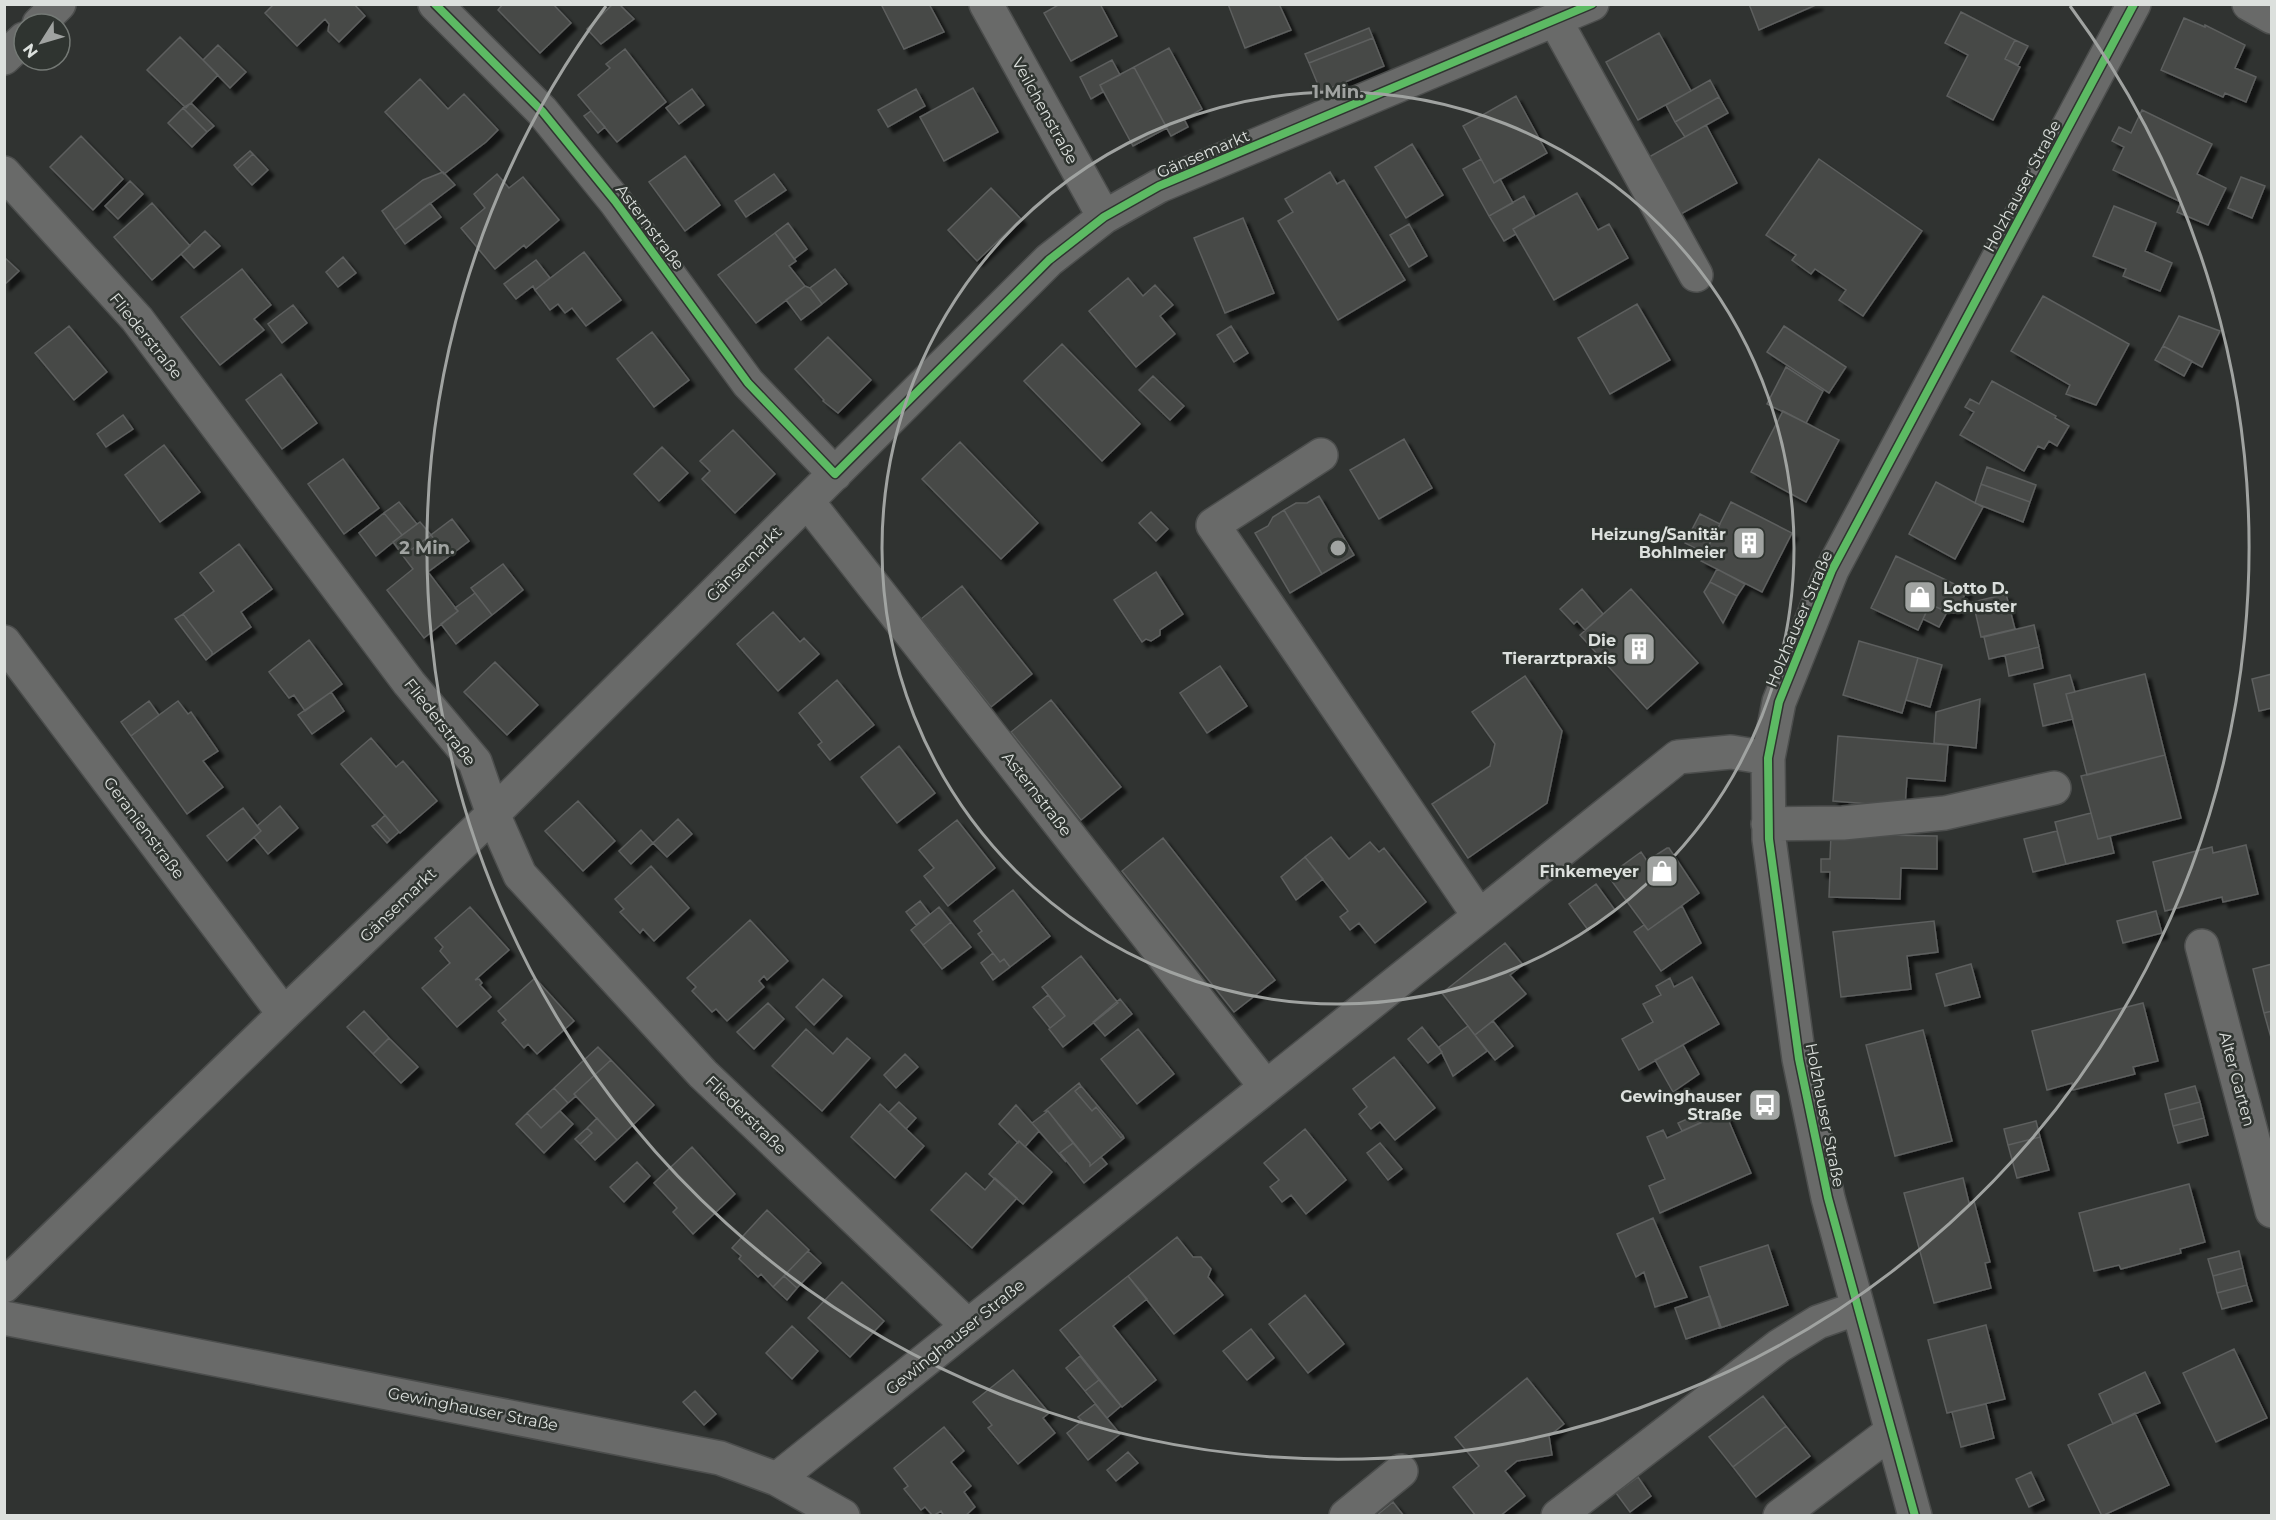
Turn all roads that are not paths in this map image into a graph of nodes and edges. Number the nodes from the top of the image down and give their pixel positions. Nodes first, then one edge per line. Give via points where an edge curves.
1 (435, 4) edge
2 (1592, 4) edge
3 (2134, 4) edge
4 (2249, 4) edge
5 (990, 6) edge
6 (2271, 17) edge
7 (1555, 20) junction
8 (4, 173) edge
9 (1104, 217) junction
10 (1696, 275) dead end
11 (1322, 455) dead end
12 (835, 474) junction
13 (807, 501) junction
14 (4, 642) edge
15 (1768, 758) junction
16 (2054, 789) dead end
17 (493, 814) junction
18 (1768, 824) junction
19 (1479, 916) junction
20 (2202, 946) dead end
21 (284, 1014) junction
22 (1266, 1088) junction
23 (2271, 1211) edge
24 (4, 1286) edge
25 (1858, 1308) junction
26 (4, 1318) edge
27 (968, 1326) junction
28 (1891, 1432) junction
29 (1401, 1472) dead end
30 (777, 1479) junction
31 (843, 1515) edge
32 (1346, 1515) edge
33 (1558, 1515) edge
34 (1780, 1515) edge
35 (1915, 1515) edge

1 - 12 street, Asternstraße via 542,111 615,201 748,382
2 - 7 street, Gänsemarkt
3 - 15 street, Holzhauser Straße via 1832,570 1779,702
4 - 6 street
5 - 9 street, Veilchenstraße
7 - 9 street, Gänsemarkt via 1159,186
7 - 10 street
8 - 17 street, Fliederstraße via 137,319 409,683 475,762
9 - 12 street, Gänsemarkt via 1049,260
11 - 19 street via 1213,525
12 - 13 street, Gänsemarkt
13 - 17 street, Gänsemarkt
13 - 22 street, Asternstraße
14 - 21 street, Geranienstraße
15 - 18 street, Holzhauser Straße
15 - 19 street, Gewinghauser Straße via 1731,752 1678,757
16 - 18 street via 1945,813 1843,823
17 - 21 street, Gänsemarkt
17 - 27 street, Fliederstraße via 520,875 703,1074
18 - 25 street, Holzhauser Straße via 1799,1059 1828,1198
19 - 22 street, Gewinghauser Straße
20 - 23 street, Alter Garten
21 - 24 street, Gänsemarkt
22 - 27 street, Gewinghauser Straße
25 - 28 street, Holzhauser Straße
25 - 33 street via 1818,1322 1779,1347
26 - 30 street, Gewinghauser Straße via 720,1458
27 - 30 street, Gewinghauser Straße
28 - 34 street
28 - 35 street, Holzhauser Straße
29 - 32 street
30 - 31 street

